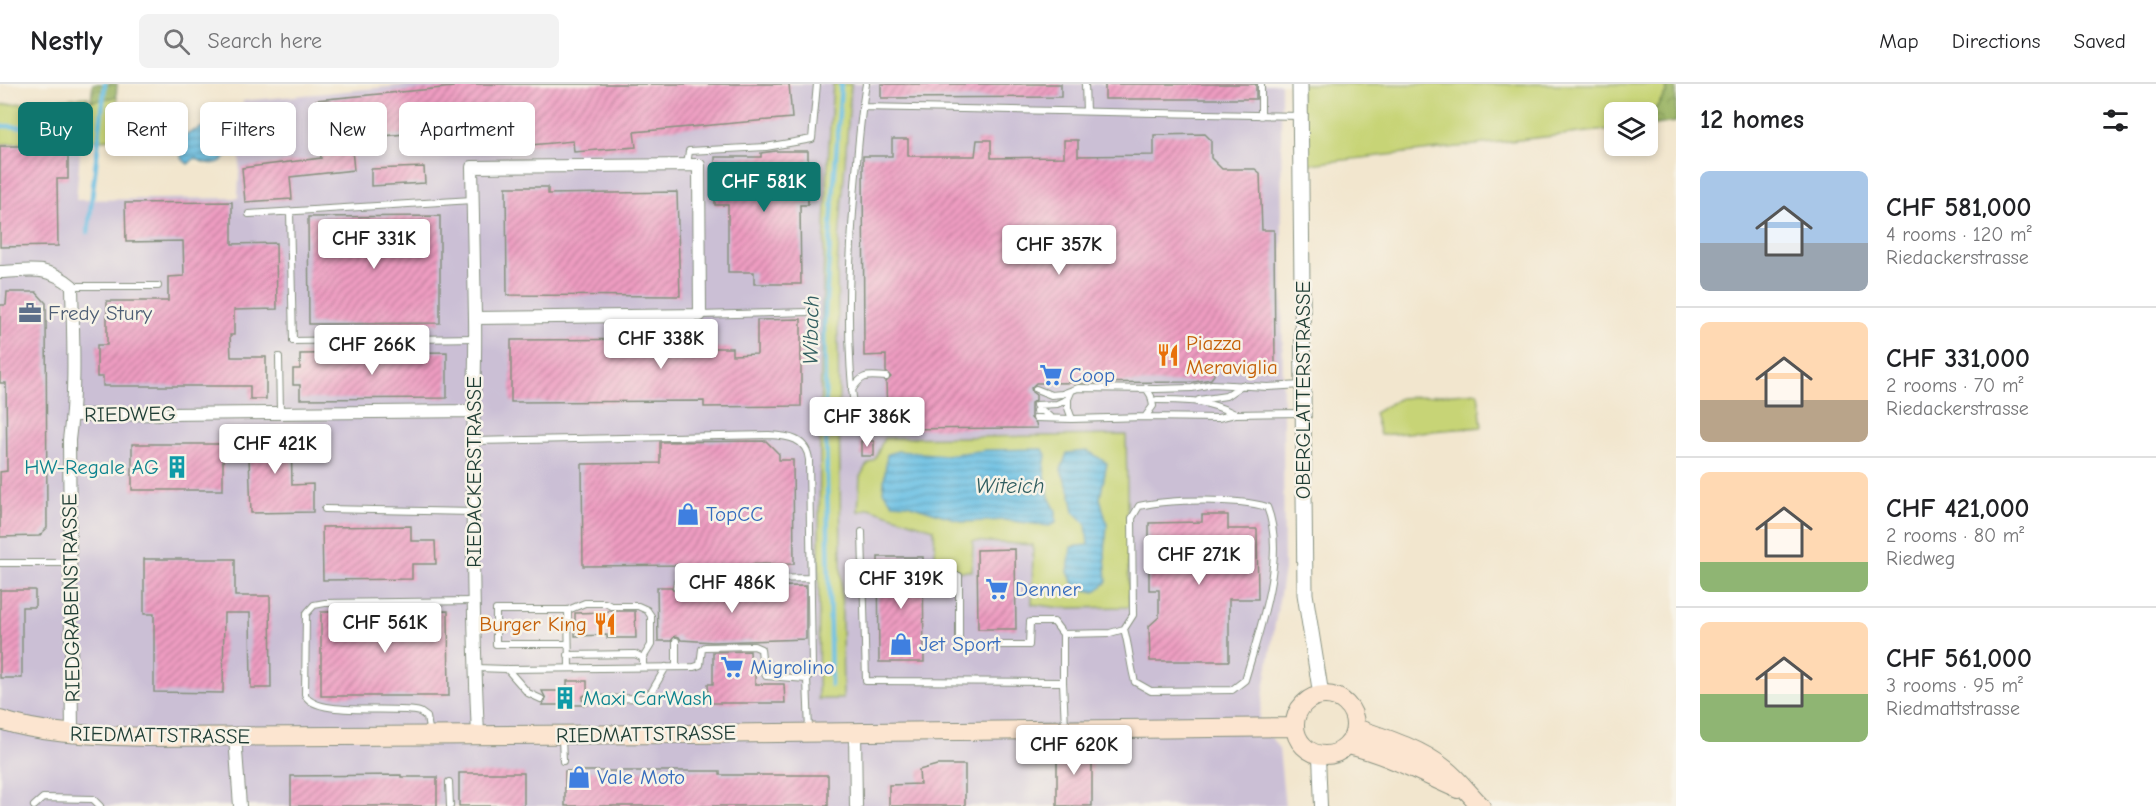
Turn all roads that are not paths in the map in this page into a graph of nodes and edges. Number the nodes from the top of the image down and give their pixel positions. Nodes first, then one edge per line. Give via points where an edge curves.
1 (817, 84) edge
2 (866, 84) edge
3 (1085, 84) edge
4 (1261, 84) edge
5 (1300, 84) edge
6 (862, 107) junction
7 (1086, 111) junction
8 (1261, 116) junction
9 (1300, 116) junction
10 (687, 165) junction
11 (473, 200) junction
12 (290, 212) junction
13 (249, 214) dead end
14 (0, 272) edge
15 (72, 286) junction
16 (158, 286) dead end
17 (809, 312) dead end
18 (700, 315) junction
19 (475, 318) junction
20 (475, 338) junction
21 (279, 357) dead end
22 (886, 377) dead end
23 (1243, 384) junction
24 (1303, 385) junction
25 (1036, 388) dead end
26 (1146, 388) junction
27 (852, 390) junction
28 (1071, 392) junction
29 (1068, 399) junction
30 (1157, 400) dead end
31 (1195, 400) junction
32 (475, 411) junction
33 (280, 413) junction
34 (1303, 413) junction
35 (1235, 414) junction
36 (73, 415) junction
37 (1145, 417) junction
38 (887, 419) dead end
39 (1072, 419) junction
40 (474, 441) junction
41 (326, 509) dead end
42 (473, 512) junction
43 (862, 532) dead end
44 (0, 563) edge
45 (71, 563) junction
46 (958, 576) dead end
47 (811, 578) junction
48 (676, 587) dead end
49 (474, 601) junction
50 (568, 610) junction
51 (1124, 628) junction
52 (1063, 634) junction
53 (676, 640) dead end
54 (568, 644) junction
55 (568, 655) junction
56 (643, 658) junction
57 (644, 667) junction
58 (666, 667) junction
59 (676, 667) junction
60 (476, 668) junction
61 (569, 668) junction
62 (507, 669) junction
63 (807, 680) junction
64 (1064, 682) junction
65 (1322, 695) junction
66 (541, 699) dead end
67 (587, 699) dead end
68 (0, 720) edge
69 (1294, 727) junction
70 (1355, 728) junction
71 (1065, 730) junction
72 (809, 731) junction
73 (855, 731) junction
74 (72, 734) junction
75 (430, 735) junction
76 (478, 735) junction
77 (562, 735) junction
78 (235, 737) junction
79 (1348, 745) junction
80 (1319, 756) junction
81 (563, 761) dead end
82 (449, 782) dead end
83 (1466, 792) junction
84 (34, 806) edge
85 (100, 806) edge
86 (240, 806) edge
87 (450, 806) edge
88 (856, 806) edge
89 (1321, 806) edge
90 (1481, 806) edge

1 - 10 lane via 812,139 766,147 689,151
2 - 6 lane
3 - 7 lane
4 - 8 lane
5 - 9 street, OBERGLATTERSTRASSE
6 - 7 lane
6 - 27 lane via 850,270
7 - 8 lane
8 - 9 lane
9 - 24 street, OBERGLATTERSTRASSE
10 - 11 street, RIEDACKERSTRASSE via 472,167
10 - 18 street via 699,165
11 - 12 lane
11 - 19 street, RIEDACKERSTRASSE
12 - 13 lane
12 - 20 lane via 293,341
14 - 15 street via 49,271
15 - 16 lane
15 - 36 street, RIEDGRABENSTRASSE
17 - 18 lane
18 - 19 street
19 - 20 street, RIEDACKERSTRASSE
20 - 32 street, RIEDACKERSTRASSE
21 - 33 lane
22 - 27 lane via 865,376
23 - 24 lane
23 - 26 lane
23 - 31 lane via 1226,396
24 - 34 street, OBERGLATTERSTRASSE
25 - 28 lane via 1051,395
26 - 28 lane via 1078,388
26 - 37 lane via 1153,406
27 - 38 lane via 855,415
28 - 29 lane
29 - 39 lane
29 - 39 lane via 1036,411 1051,419
30 - 31 lane
31 - 35 lane
32 - 33 street, RIEDWEG
32 - 40 street, RIEDACKERSTRASSE
33 - 36 street, RIEDWEG
34 - 35 lane
34 - 65 street, OBERGLATTERSTRASSE via 1305,594
35 - 37 lane via 1218,418
36 - 45 street, RIEDGRABENSTRASSE via 69,440
37 - 39 lane
40 - 42 street, RIEDACKERSTRASSE
40 - 47 lane via 769,435 793,438 809,454
41 - 42 lane
42 - 49 street, RIEDACKERSTRASSE
43 - 64 lane via 866,681
44 - 45 lane
45 - 74 street, RIEDGRABENSTRASSE
46 - 52 lane via 959,645 1029,645 1030,622 1054,622
47 - 48 lane via 679,581
47 - 63 lane via 812,669
49 - 60 street, RIEDACKERSTRASSE
49 - 75 lane via 325,603 314,605 306,614 308,700 315,705 356,710 420,712 427,717
50 - 54 lane
50 - 54 lane via 495,610 496,644
50 - 56 lane via 585,603 643,608 651,616 651,645
51 - 51 lane via 1134,615 1132,518 1140,506 1159,501 1251,502 1267,507 1271,517 1272,574 1245,680 1232,690 1151,691 1135,682
51 - 52 lane via 1110,633
52 - 64 lane
53 - 59 lane
54 - 55 lane
55 - 56 lane via 635,654
55 - 61 lane
56 - 57 lane
57 - 58 lane
57 - 61 lane
58 - 59 lane
58 - 67 lane via 644,698
59 - 63 lane via 699,666 705,646 754,646 762,651 766,676
60 - 62 lane
60 - 76 street, RIEDACKERSTRASSE
61 - 62 lane
62 - 66 lane via 528,693
63 - 72 lane
64 - 71 lane
65 - 69 main road via 1305,702
65 - 70 main road via 1339,698 1346,704 1352,711
68 - 74 main road, RIEDMATTSTRASSE
69 - 71 main road, RIEDMATTSTRASSE
69 - 80 main road via 1299,742
70 - 79 main road
70 - 83 main road via 1431,760
71 - 73 main road, RIEDMATTSTRASSE
72 - 73 main road, RIEDMATTSTRASSE
72 - 77 main road, RIEDMATTSTRASSE
73 - 88 street
74 - 78 main road, RIEDMATTSTRASSE
75 - 76 main road, RIEDMATTSTRASSE
75 - 78 main road, RIEDMATTSTRASSE
76 - 77 main road, RIEDMATTSTRASSE
77 - 81 lane
78 - 86 street
79 - 80 main road via 1335,754
79 - 83 main road via 1400,761
80 - 89 street
82 - 87 lane
83 - 90 main road
84 - 85 lane via 44,798 93,799

